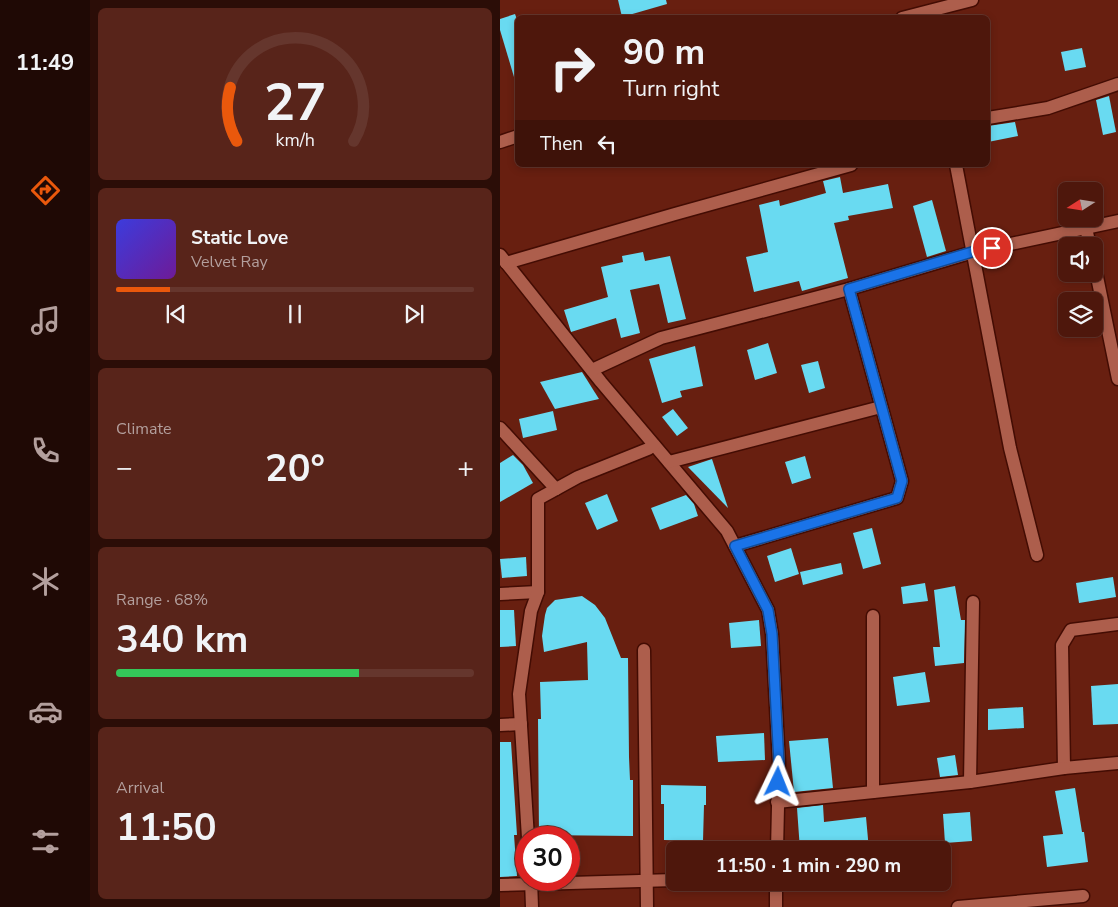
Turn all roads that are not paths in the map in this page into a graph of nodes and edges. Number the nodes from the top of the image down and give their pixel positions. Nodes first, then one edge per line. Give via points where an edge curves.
1 (972, 0) edge
2 (924, 10) edge
3 (910, 15) edge
4 (1118, 84) edge
5 (990, 118) edge
6 (515, 137) edge
7 (500, 142) edge
8 (844, 167) edge
9 (956, 167) edge
10 (1118, 221) edge
11 (1102, 224) edge
12 (1086, 228) joint
13 (1088, 237) edge
14 (972, 252) junction
15 (503, 259) edge
16 (1098, 282) edge
17 (849, 289) junction
18 (592, 370) junction
19 (1118, 379) edge
20 (881, 407) junction
21 (500, 428) edge
22 (654, 445) junction
23 (669, 462) junction
24 (556, 489) junction
25 (735, 546) junction
26 (1037, 554) dead end
27 (538, 592) junction
28 (500, 594) edge
29 (973, 602) dead end
30 (873, 616) dead end
31 (1118, 624) edge
32 (644, 650) dead end
33 (521, 724) junction
34 (500, 725) edge
35 (1118, 763) edge
36 (1064, 768) junction
37 (970, 782) junction
38 (874, 792) junction
39 (777, 802) junction
40 (527, 826) edge
41 (777, 841) edge
42 (666, 880) edge
43 (647, 881) junction
44 (580, 882) edge
45 (515, 884) edge
46 (500, 885) edge
47 (531, 891) edge
48 (776, 891) edge
49 (1084, 896) dead end
50 (532, 907) edge
51 (647, 907) edge
52 (776, 907) edge
53 (958, 907) edge

1 - 2 street
2 - 3 street
4 - 5 street via 1048,108
6 - 7 street
8 - 15 street
9 - 14 street
10 - 11 street
12 - 13 street
12 - 14 street
14 - 17 street
14 - 26 street via 1010,448
15 - 18 street
16 - 19 street
17 - 18 street via 661,338
17 - 20 street
18 - 22 street
20 - 23 street
20 - 25 street via 902,481 897,498
21 - 24 street
22 - 23 street
22 - 24 street
23 - 25 street via 727,531
24 - 27 street via 538,499
25 - 39 street via 768,610 772,634 779,763
27 - 28 street
27 - 33 street via 531,611 520,694
29 - 37 street
30 - 38 street
31 - 36 street via 1071,630 1062,645
32 - 43 street
33 - 34 street
33 - 40 street
35 - 36 street
36 - 37 street
37 - 38 street
38 - 39 street
39 - 41 street
42 - 43 street
43 - 44 street
43 - 51 street
45 - 46 street
47 - 50 street
48 - 52 street
49 - 53 street

